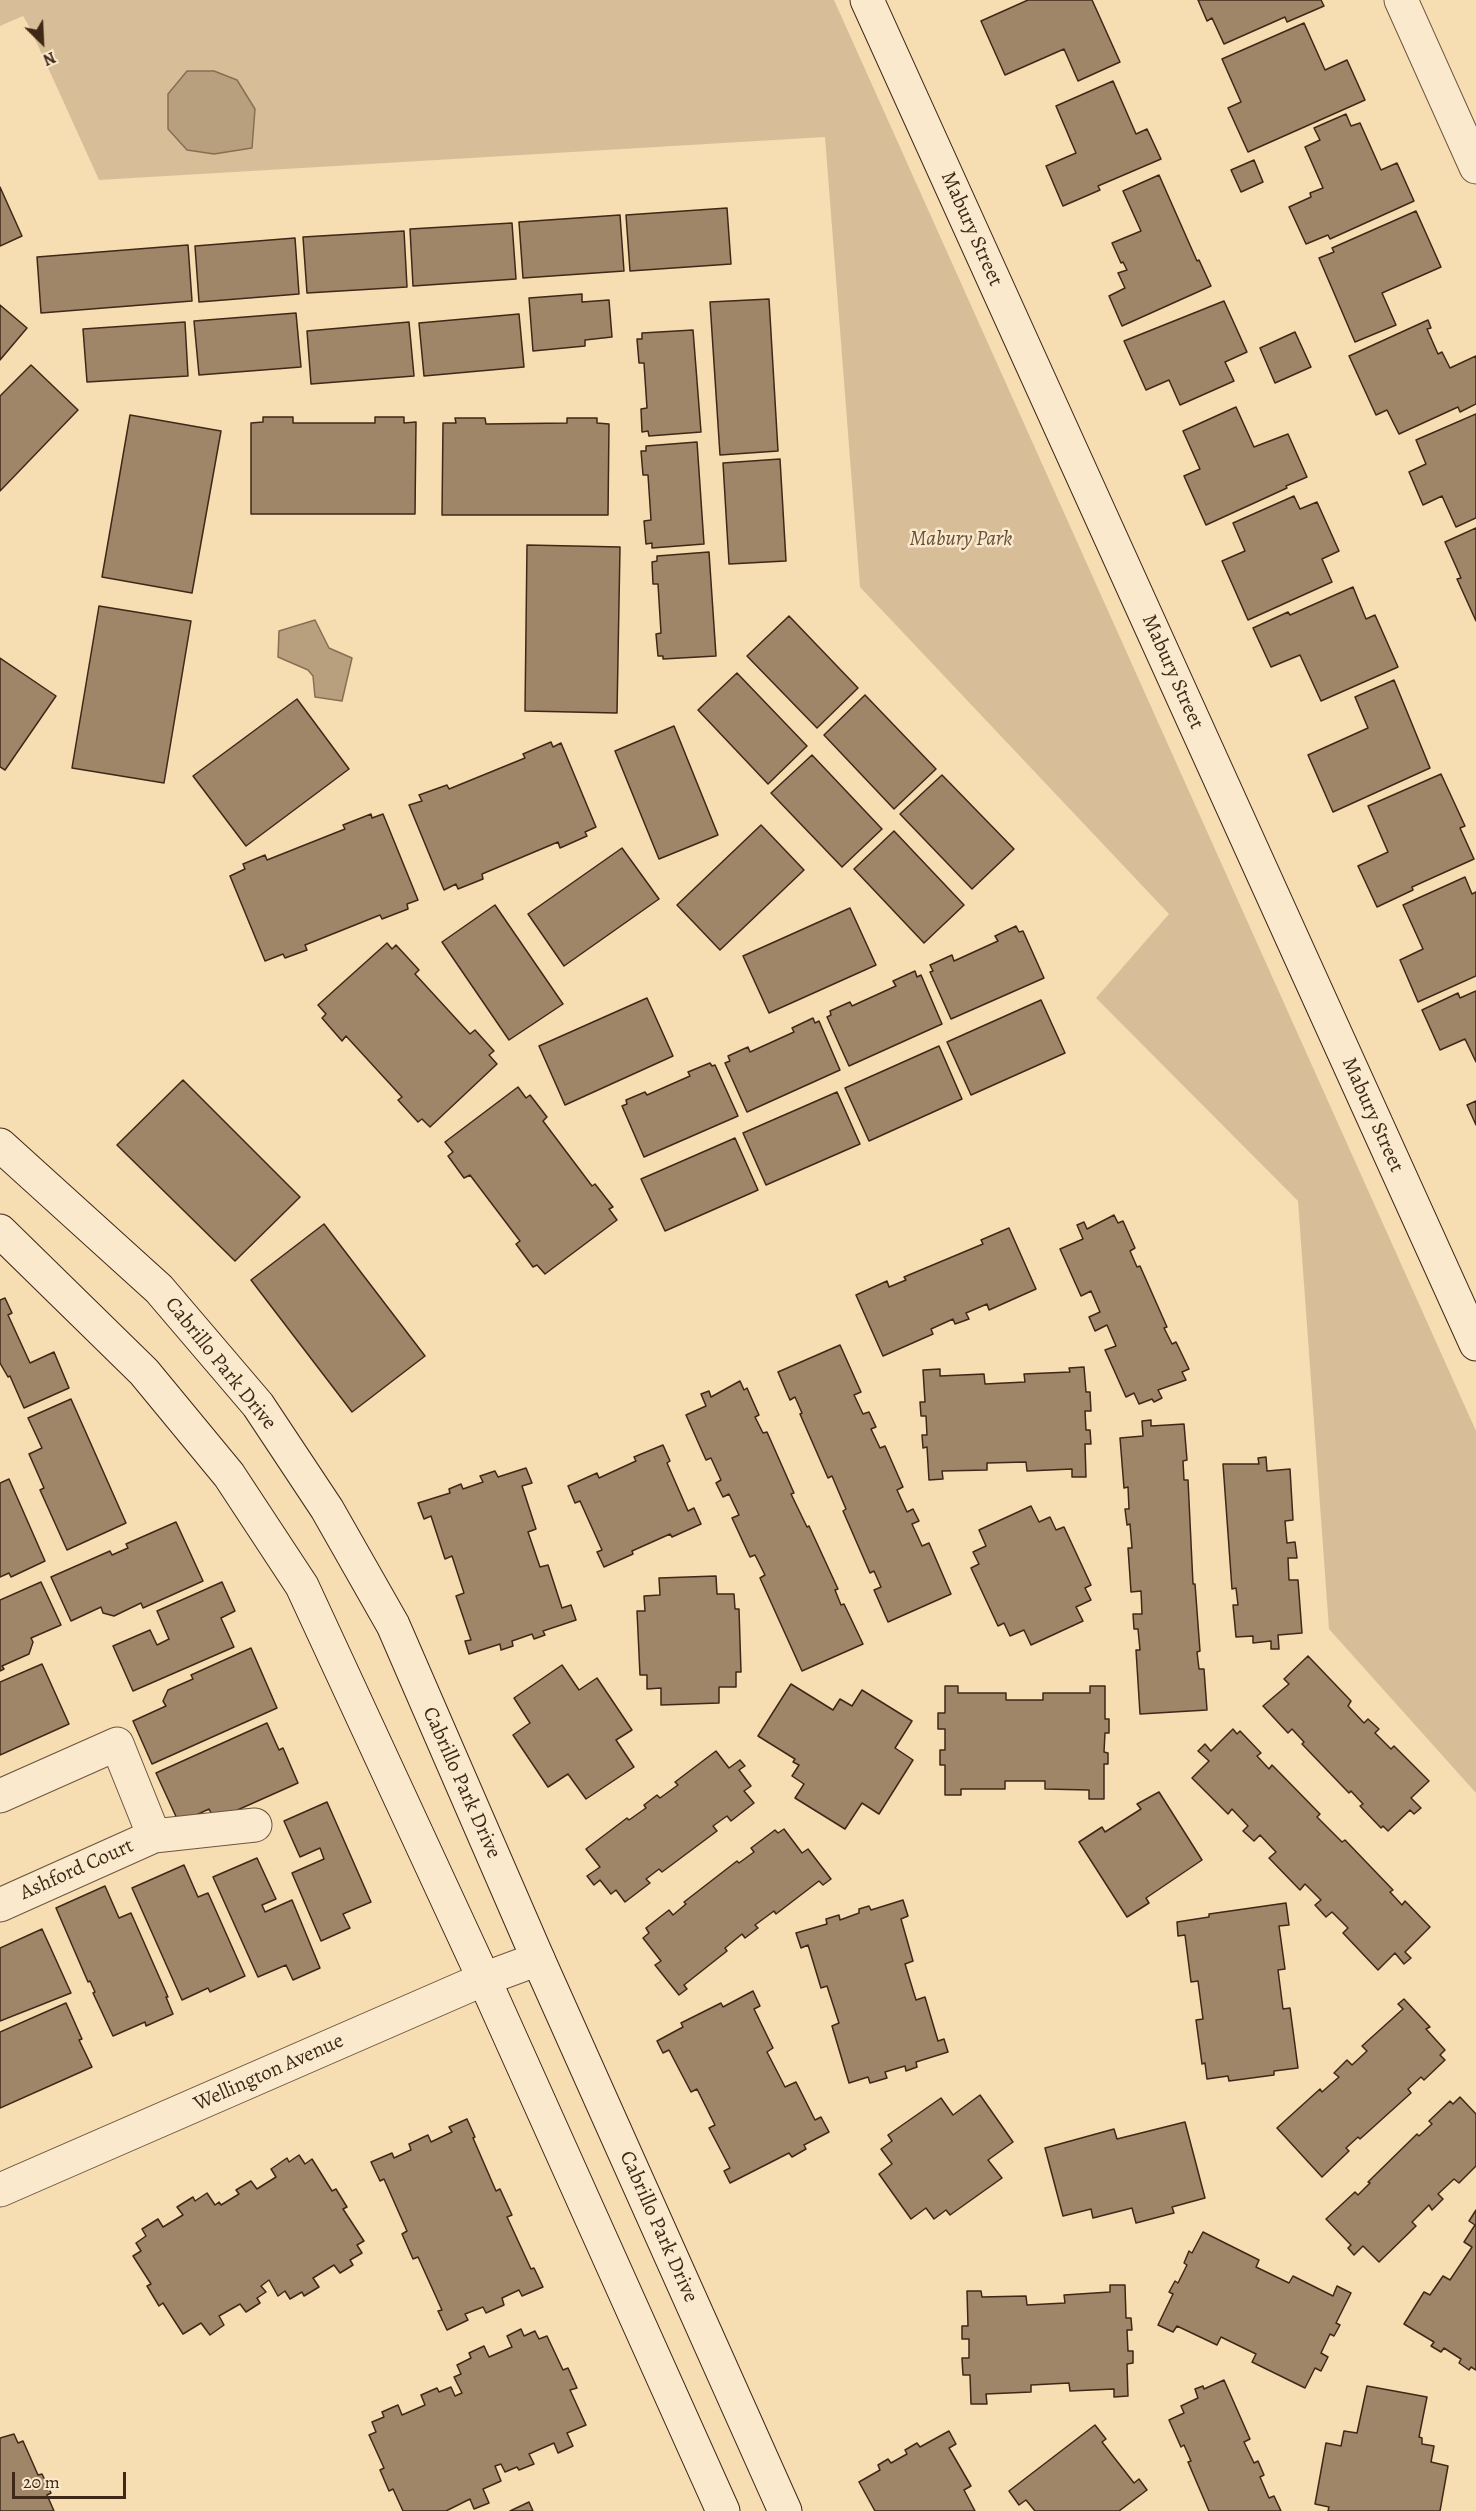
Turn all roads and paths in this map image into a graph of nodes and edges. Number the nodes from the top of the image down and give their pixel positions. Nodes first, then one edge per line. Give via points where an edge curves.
1 (867, 0) edge
2 (1401, 0) edge
3 (1476, 167) edge
4 (0, 1145) edge
5 (0, 1231) edge
6 (1476, 1344) edge
7 (0, 1796) edge
8 (255, 1825) dead end
9 (154, 1836) junction
10 (0, 1905) edge
11 (538, 1959) junction
12 (484, 1979) junction
13 (0, 2190) edge
14 (723, 2511) edge
15 (785, 2511) edge

1 - 6 street, Mabury Street
2 - 3 street
4 - 11 street, Cabrillo Park Drive via 159,1289 258,1405 315,1490 393,1625
5 - 12 street via 144,1372 229,1475 302,1586
7 - 9 street, Ashford Court via 117,1744
8 - 9 street, Ashford Court
9 - 10 street, Ashford Court
11 - 12 street, Wellington Avenue
11 - 15 street, Cabrillo Park Drive
12 - 13 street, Wellington Avenue
12 - 14 street

